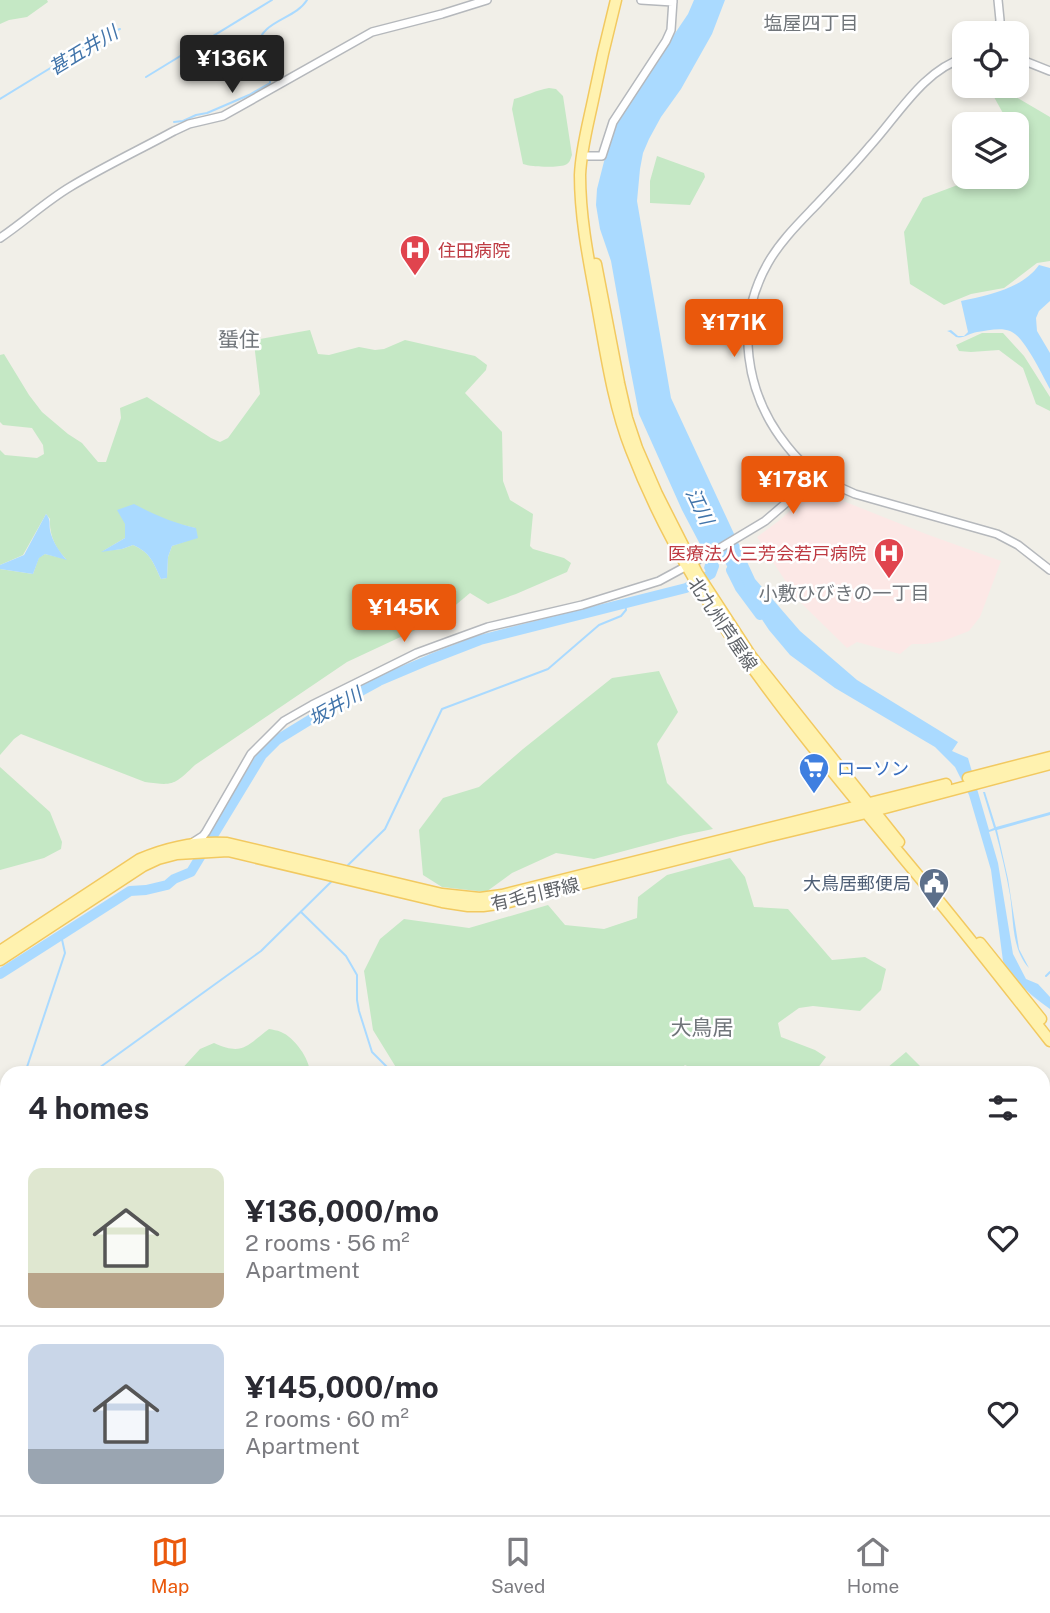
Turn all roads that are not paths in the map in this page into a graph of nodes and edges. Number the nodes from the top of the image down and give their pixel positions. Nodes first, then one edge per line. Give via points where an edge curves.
1 (487, 0) edge
2 (615, 0) edge
3 (622, 0) edge
4 (642, 0) edge
5 (998, 0) edge
6 (673, 1) edge
7 (1000, 21) edge
8 (952, 63) edge
9 (1029, 63) edge
10 (1050, 71) edge
11 (589, 156) junction
12 (0, 238) edge
13 (811, 471) junction
14 (694, 568) junction
15 (1050, 570) edge
16 (1050, 757) edge
17 (1050, 764) edge
18 (993, 775) junction
19 (867, 808) junction
20 (194, 846) junction
21 (0, 951) edge
22 (0, 960) edge
23 (1050, 1031) edge
24 (1050, 1041) edge

1 - 12 street via 372,32 223,116 189,124 78,183
2 - 14 main road, 北九州芦屋線 via 582,158 584,226 621,421 651,496
3 - 11 main road, 北九州芦屋線
4 - 6 street
5 - 7 street
6 - 11 street via 666,41 612,122 602,156
8 - 13 street via 925,82 794,228 768,263 752,300 747,341 756,394 778,434
9 - 10 street
11 - 14 main road, 北九州芦屋線 via 590,226 627,418 657,494
13 - 14 street via 765,521
13 - 15 street via 855,494 997,534
14 - 19 main road, 北九州芦屋線 via 745,659
14 - 20 street via 582,606 512,620 455,639 312,705 284,721 251,754
16 - 18 main road, 有毛引野線
17 - 18 main road, 有毛引野線
18 - 19 main road, 有毛引野線
19 - 20 main road, 有毛引野線 via 483,906 442,902 218,847
19 - 23 main road, 北九州芦屋線
19 - 24 main road, 北九州芦屋線
20 - 21 main road, 有毛引野線 via 140,859
20 - 22 main road, 有毛引野線 via 143,866

